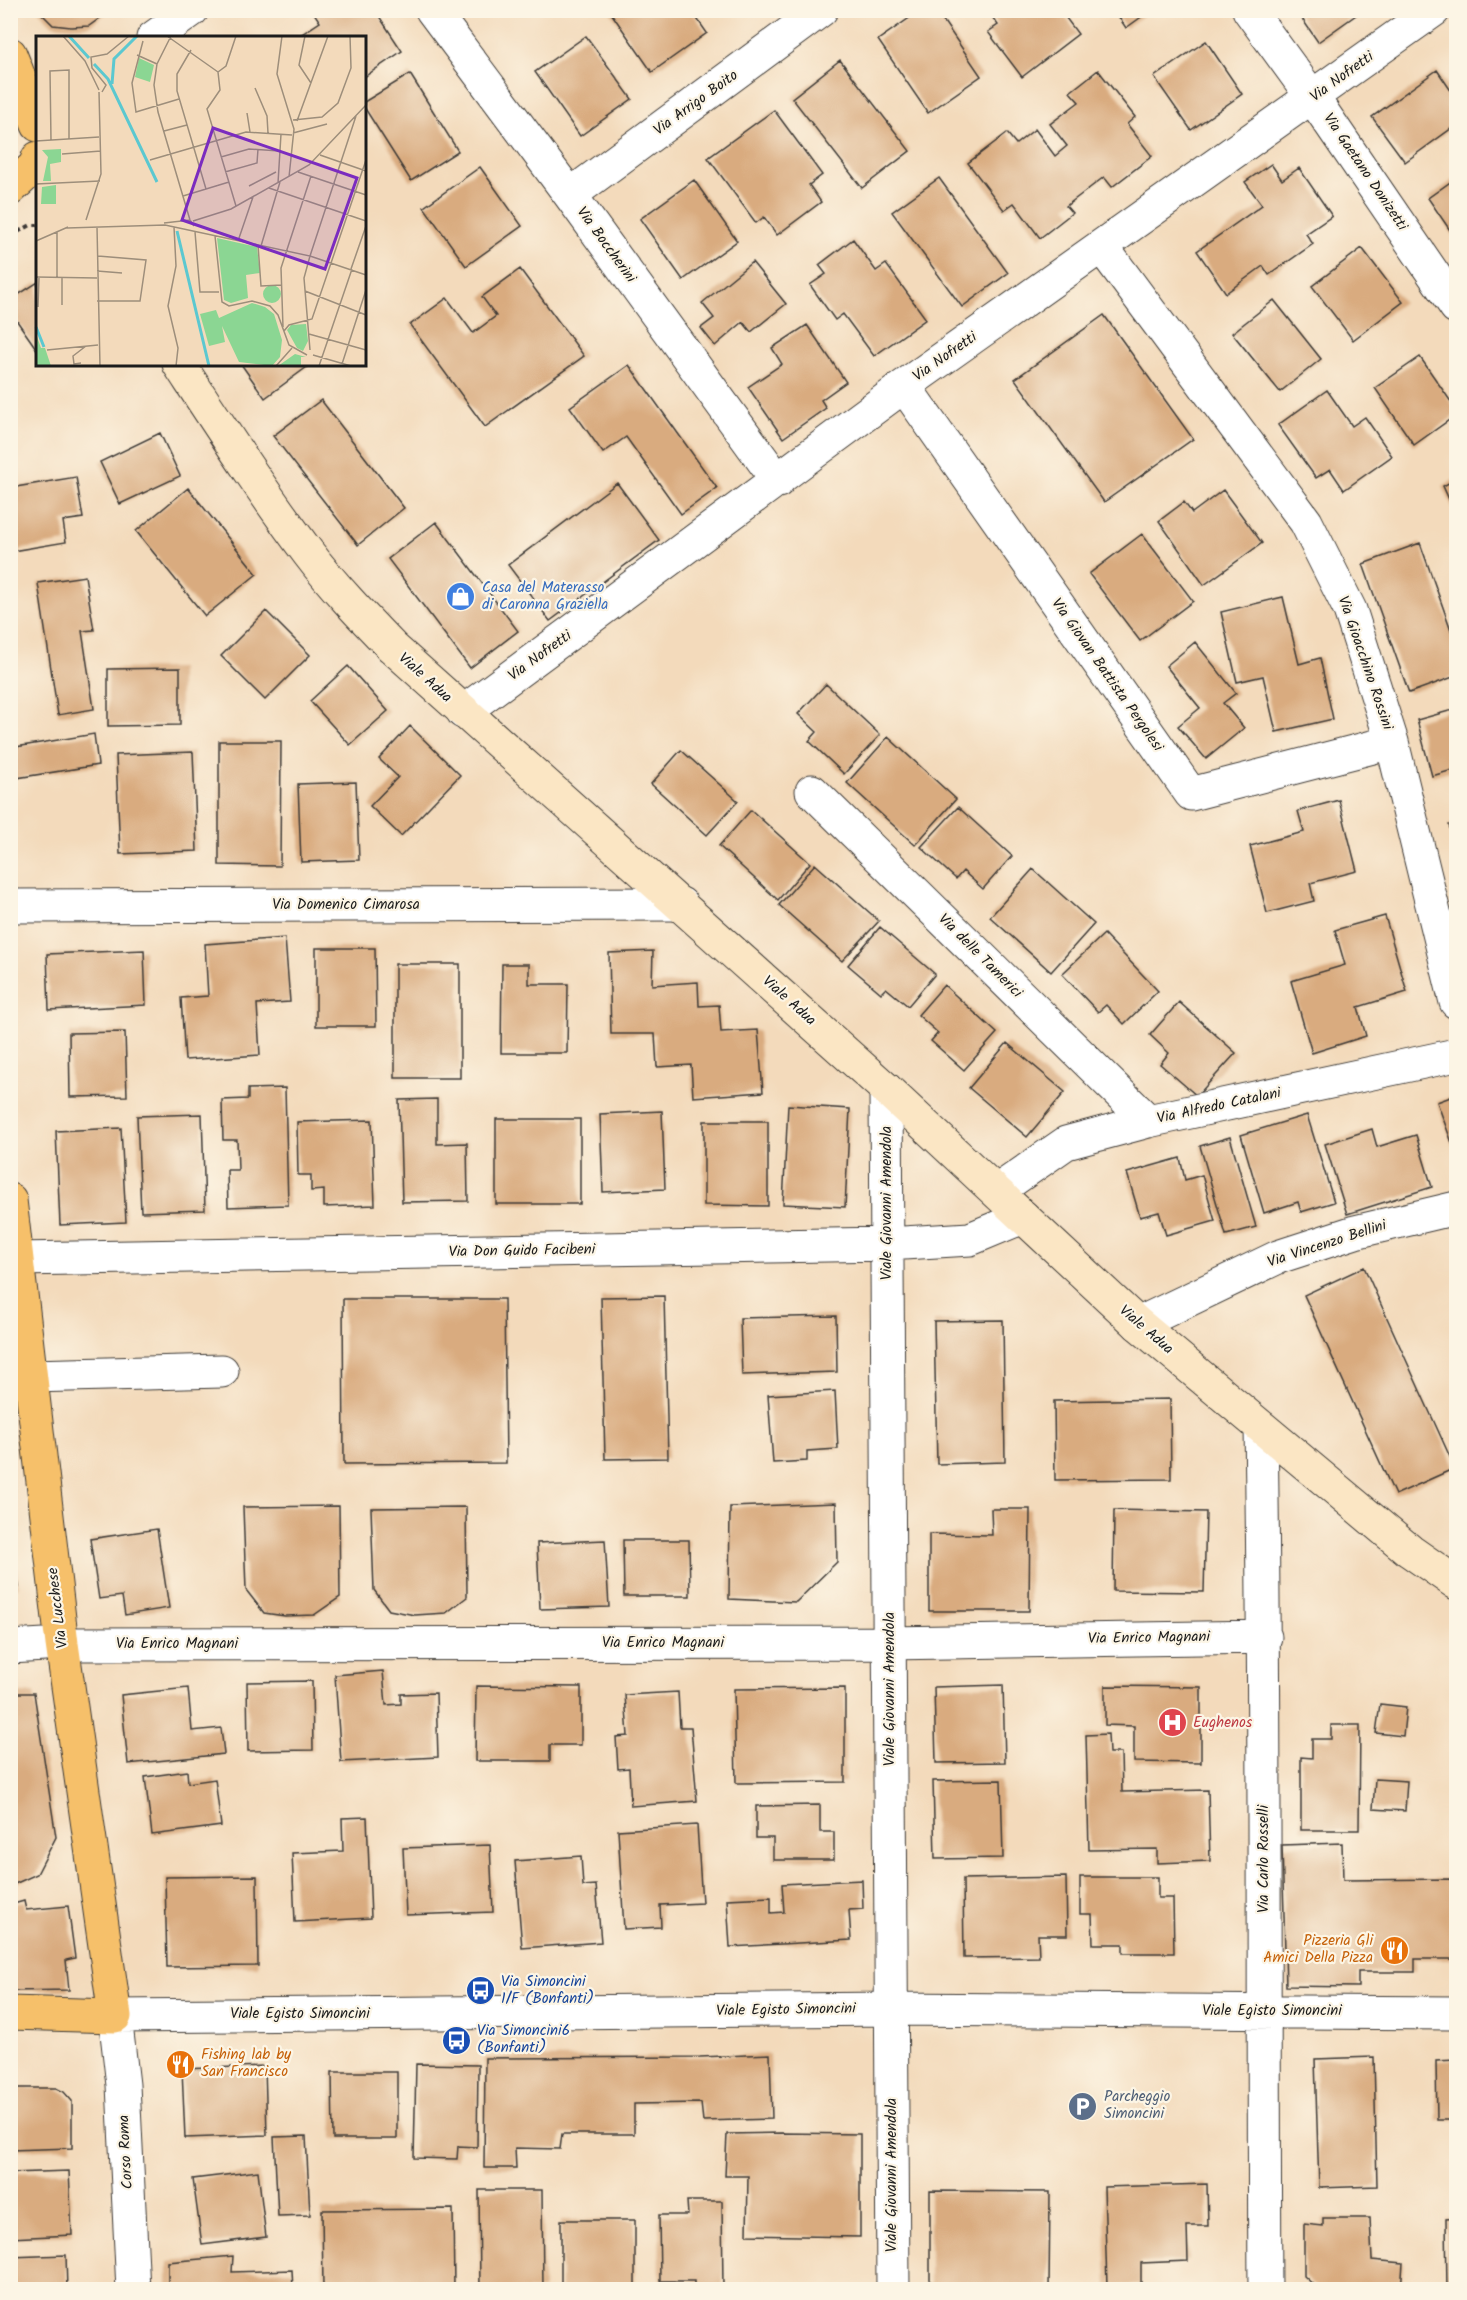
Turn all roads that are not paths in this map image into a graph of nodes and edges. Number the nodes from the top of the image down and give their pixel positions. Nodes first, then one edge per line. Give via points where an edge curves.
1 (192, 10) edge
2 (432, 10) edge
3 (821, 10) edge
4 (1249, 10) edge
5 (1434, 10) edge
6 (156, 36) edge
7 (10, 54) edge
8 (1313, 98) junction
9 (36, 119) edge
10 (36, 165) edge
11 (10, 189) edge
12 (570, 195) junction
13 (1102, 247) junction
14 (1456, 307) edge
15 (180, 366) edge
16 (904, 386) junction
17 (778, 481) junction
18 (463, 712) junction
19 (1392, 742) junction
20 (813, 791) dead end
21 (681, 904) junction
22 (10, 906) edge
23 (1456, 1002) edge
24 (1456, 1055) edge
25 (886, 1089) junction
26 (1148, 1121) junction
27 (997, 1191) junction
28 (1456, 1208) edge
29 (11, 1215) edge
30 (1023, 1217) junction
31 (887, 1244) junction
32 (17, 1259) junction
33 (1138, 1324) junction
34 (222, 1371) dead end
35 (31, 1376) junction
36 (1261, 1428) junction
37 (1456, 1583) edge
38 (1265, 1637) junction
39 (890, 1642) junction
40 (62, 1644) junction
41 (10, 1647) edge
42 (891, 2009) junction
43 (1263, 2010) junction
44 (10, 2013) edge
45 (1456, 2013) edge
46 (115, 2016) junction
47 (133, 2289) edge
48 (893, 2289) edge
49 (1265, 2289) edge

1 - 6 street
2 - 12 street, Via Boccherini
3 - 12 street, Via Arrigo Boito
4 - 8 street, Via Gaetano Donizetti
5 - 8 street, Via Nofretti
7 - 9 main road
8 - 13 street, Via Nofretti
8 - 14 street, Via Gaetano Donizetti
10 - 11 main road
12 - 17 street, Via Boccherini
13 - 16 street, Via Nofretti
13 - 19 street, Via Gioacchino Rossini via 1306,522 1350,610
15 - 18 main road, Viale Adua via 310,556 392,647
16 - 17 street, Via Nofretti
16 - 19 street, Via Giovan Battista Pergolesi via 1191,794
17 - 18 street, Via Nofretti
18 - 21 main road, Viale Adua
19 - 23 street, Via Gioacchino Rossini
20 - 26 street, Via delle Tamerici
21 - 22 street, Via Domenico Cimarosa
21 - 25 main road, Viale Adua
24 - 26 street, Via Alfredo Catalani
25 - 27 main road, Viale Adua
25 - 31 street, Viale Giovanni Amendola
26 - 27 street, Via Alfredo Catalani via 1066,1143
27 - 30 main road, Viale Adua
28 - 33 street, Via Vincenzo Bellini via 1355,1232 1278,1257
29 - 32 main road, Via Lucchese
30 - 31 street, Via Don Guido Facibeni via 970,1239
30 - 33 main road, Viale Adua
31 - 32 street, Via Don Guido Facibeni
31 - 39 street, Viale Giovanni Amendola
32 - 35 main road, Via Lucchese
33 - 36 main road, Viale Adua
34 - 35 street
35 - 40 main road, Via Lucchese
36 - 37 main road, Viale Adua via 1410,1551
36 - 38 street, Via Carlo Rosselli
38 - 39 street, Via Enrico Magnani
38 - 43 street, Via Carlo Rosselli
39 - 40 street, Via Enrico Magnani
39 - 42 street, Viale Giovanni Amendola
40 - 41 street, Via Enrico Magnani
40 - 46 main road, Via Lucchese
42 - 43 street, Viale Egisto Simoncini
42 - 46 street, Viale Egisto Simoncini
42 - 48 street, Viale Giovanni Amendola
43 - 45 street, Viale Egisto Simoncini
43 - 49 street, Via Carlo Rosselli
44 - 46 main road
46 - 47 street, Corso Roma via 123,2085

